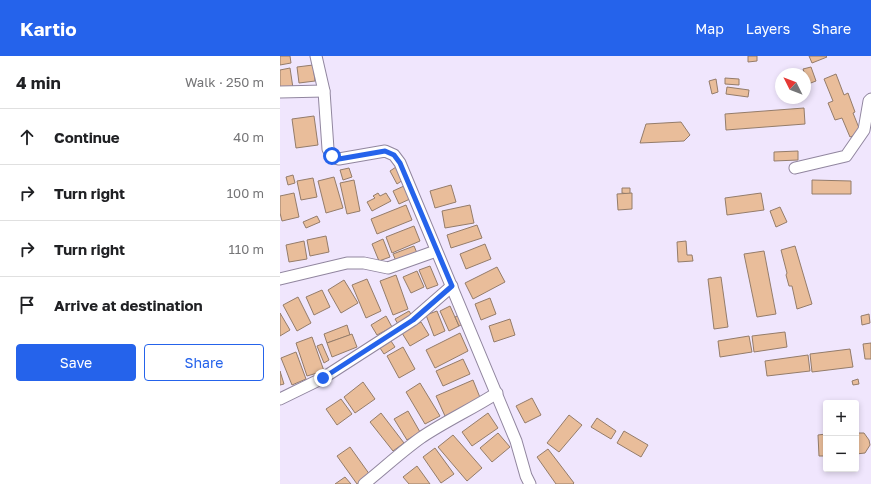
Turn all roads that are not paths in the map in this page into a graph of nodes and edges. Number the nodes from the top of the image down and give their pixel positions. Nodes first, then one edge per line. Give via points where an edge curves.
1 (316, 56) edge
2 (324, 91) junction
3 (280, 92) edge
4 (871, 99) edge
5 (795, 168) dead end
6 (436, 250) junction
7 (280, 279) edge
8 (452, 286) junction
9 (497, 394) junction
10 (280, 399) edge
11 (364, 484) edge
12 (530, 484) edge

1 - 2 street
2 - 3 street
2 - 6 street via 328,149 332,156 339,159 385,151 394,155 400,163
4 - 5 street via 864,130 846,156
6 - 7 street via 388,268 364,263 347,263
6 - 8 street
8 - 9 street
8 - 10 street via 413,320 323,378
9 - 11 street via 421,438
9 - 12 street via 519,447

